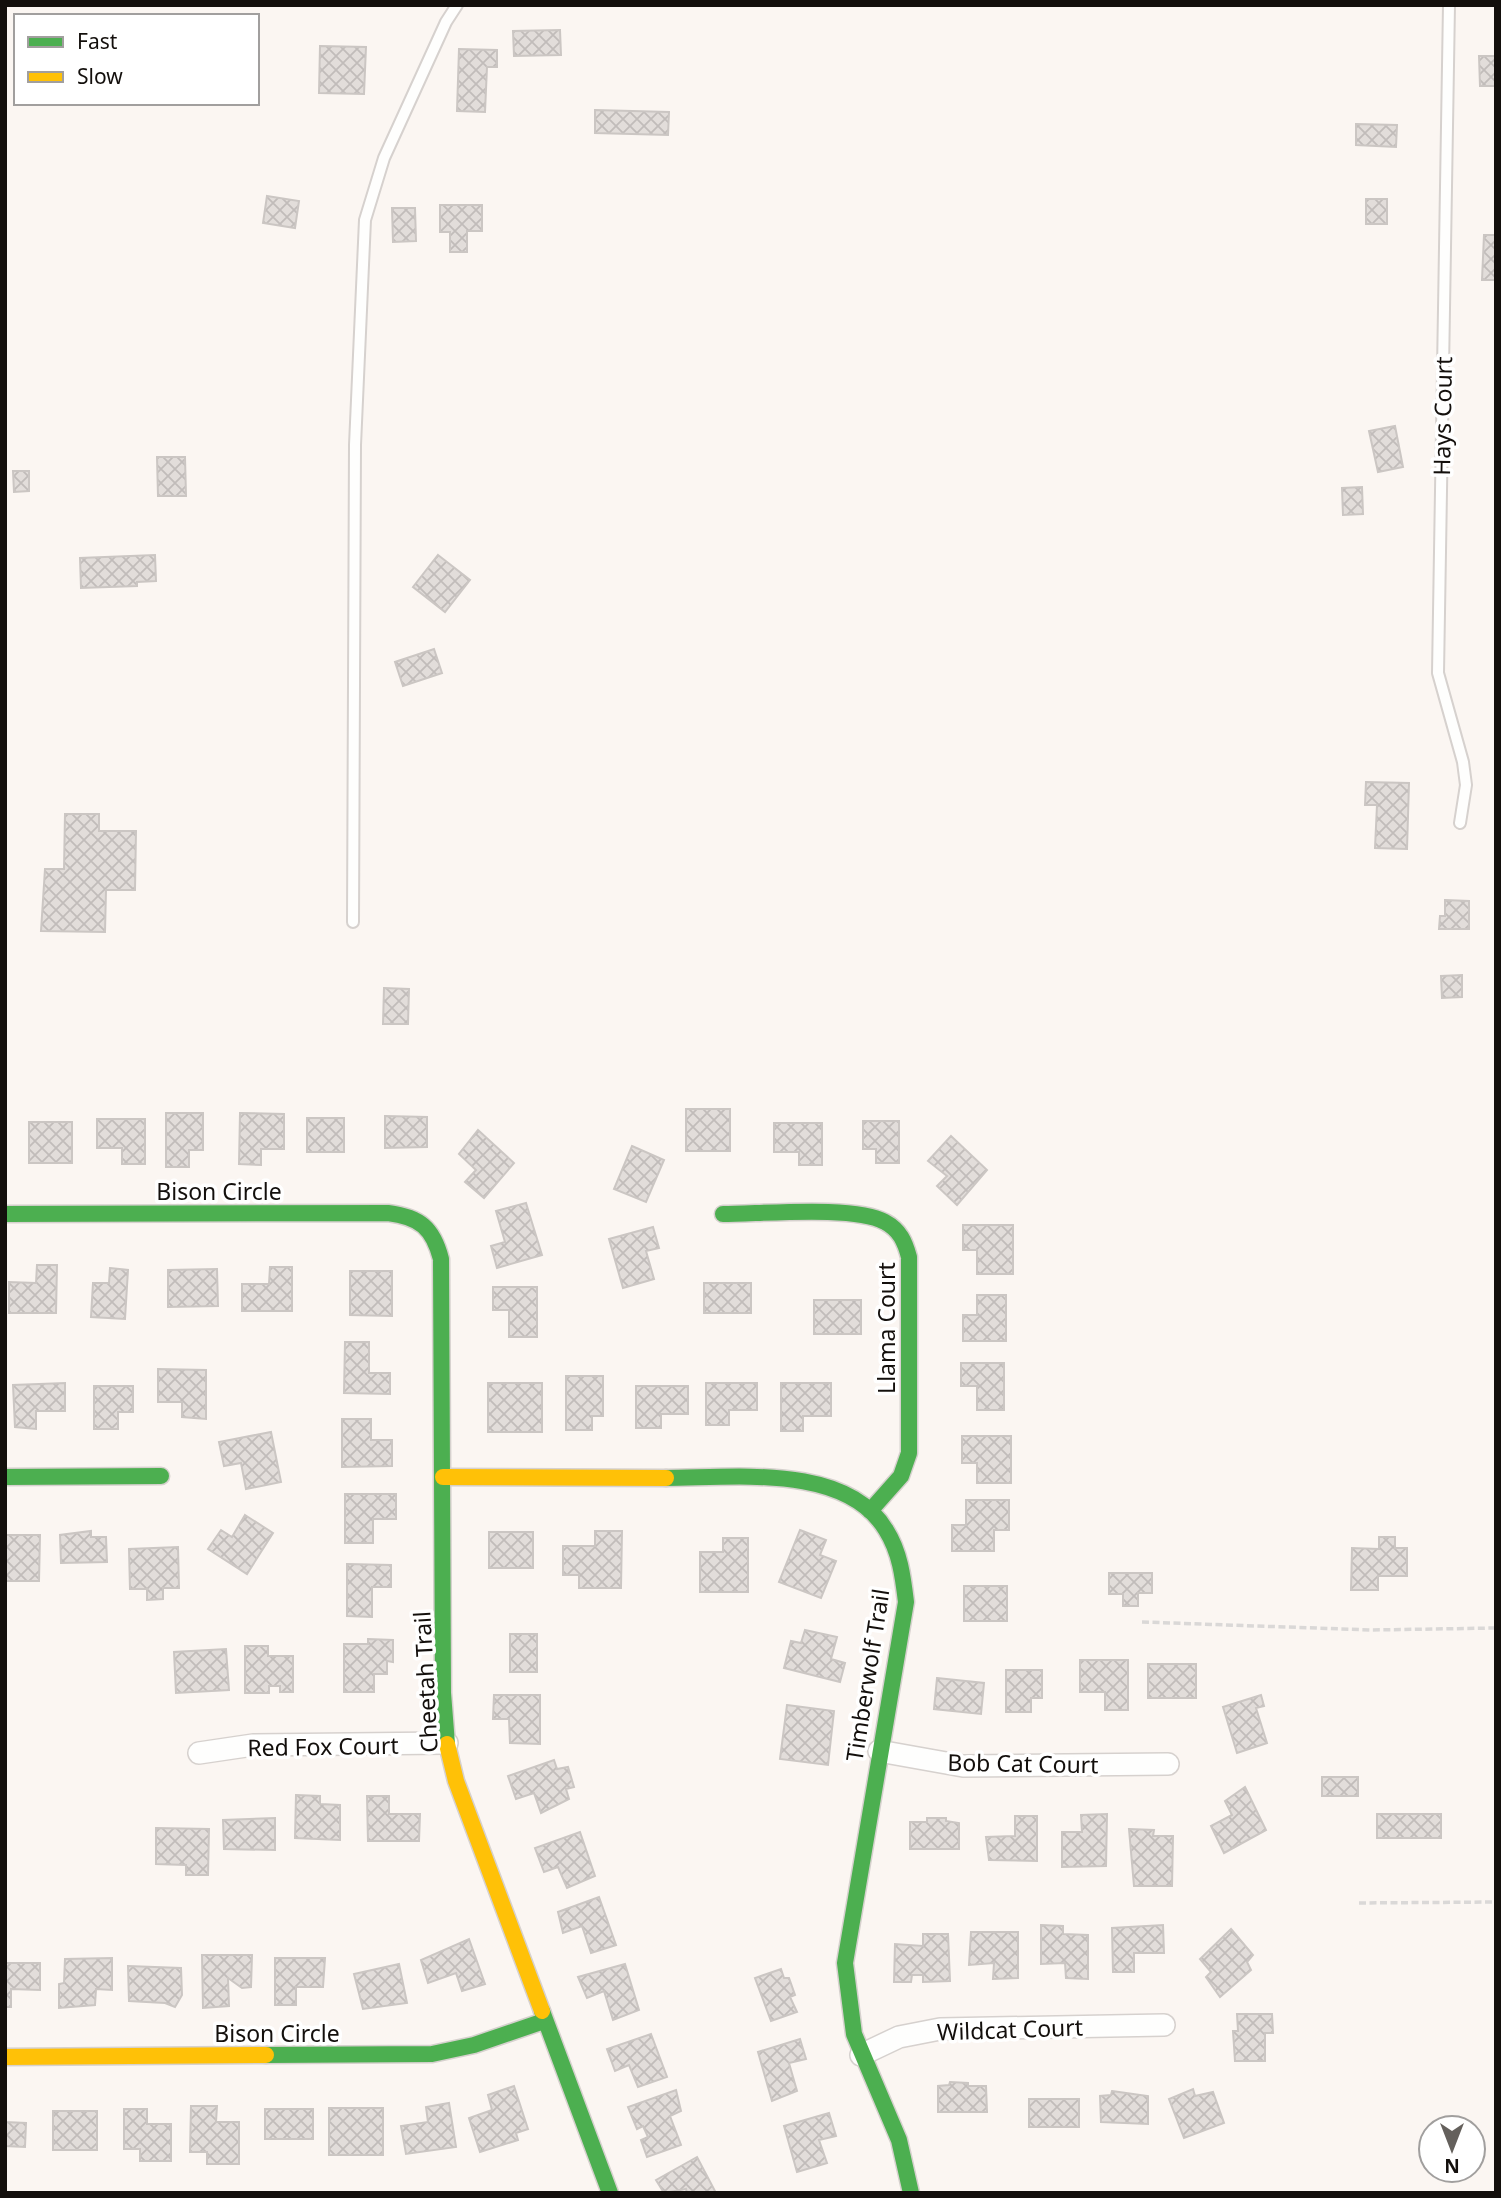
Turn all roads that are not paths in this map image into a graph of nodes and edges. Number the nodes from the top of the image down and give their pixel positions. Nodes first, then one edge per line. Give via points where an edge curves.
1 (457, 5) edge
2 (1449, 5) edge
3 (1460, 824) dead end
4 (353, 922) dead end
5 (5, 1214) edge
6 (723, 1214) dead end
7 (429, 1227) joint
8 (161, 1476) dead end
9 (5, 1477) edge
10 (443, 1477) junction
11 (870, 1511) junction
12 (447, 1743) junction
13 (879, 1751) junction
14 (199, 1753) dead end
15 (1168, 1764) dead end
16 (544, 2021) junction
17 (1164, 2025) dead end
18 (861, 2055) junction
19 (5, 2057) edge
20 (610, 2193) edge
21 (911, 2193) edge

1 - 4 lane via 384,158 365,220 355,445
2 - 3 lane, Hays Court via 1438,673 1463,762 1466,785
5 - 7 street, Bison Circle via 388,1213 419,1219
6 - 11 street, Llama Court via 862,1214 881,1218 906,1240 909,1454 901,1476
7 - 10 street, Cheetah Trail via 441,1259
8 - 9 street
10 - 11 street, Timberwolf Trail via 780,1478 813,1481 844,1492
10 - 12 street, Cheetah Trail
11 - 13 street, Timberwolf Trail via 893,1536 904,1567 906,1602
12 - 14 street, Red Fox Court via 253,1745
12 - 16 street, Cheetah Trail via 456,1781
13 - 15 street, Bob Cat Court via 963,1766
13 - 18 street, Timberwolf Trail via 845,1963 848,2016
16 - 19 street, Bison Circle via 432,2054
16 - 20 street, Cheetah Trail
17 - 18 street, Wildcat Court via 940,2029 899,2036
18 - 21 street, Timberwolf Trail via 899,2136

